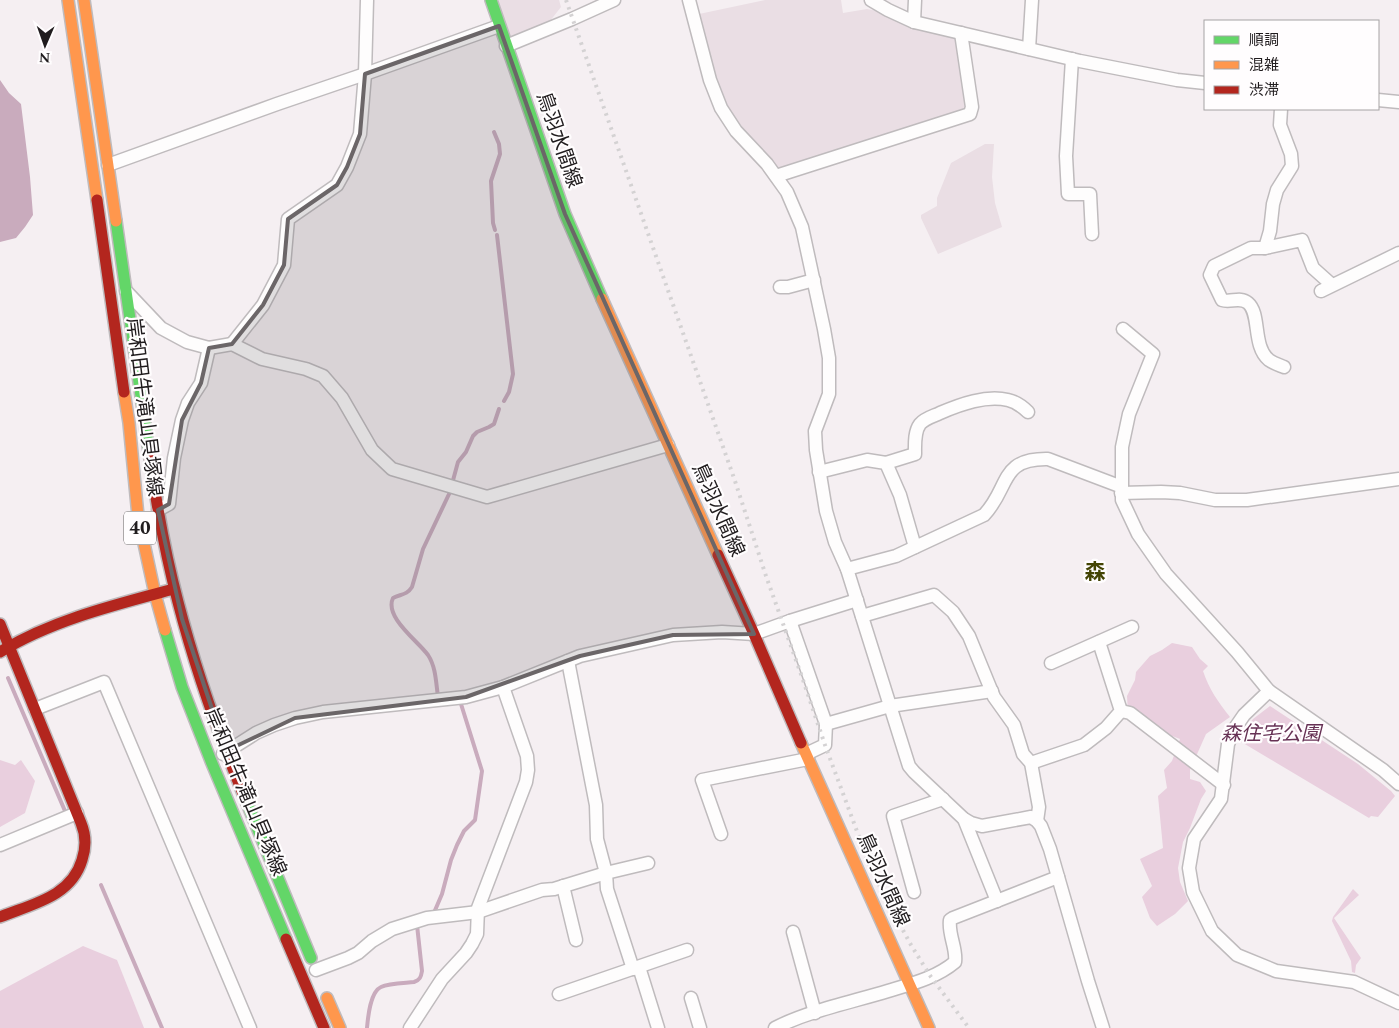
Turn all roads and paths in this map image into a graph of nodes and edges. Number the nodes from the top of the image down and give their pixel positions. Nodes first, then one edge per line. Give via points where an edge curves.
1 (68, 0) edge
2 (84, 0) edge
3 (367, 0) edge
4 (491, 0) edge
5 (614, 0) edge
6 (689, 0) edge
7 (871, 0) edge
8 (915, 0) edge
9 (1032, 0) edge
10 (914, 22) junction
11 (499, 26) junction
12 (961, 33) junction
13 (506, 46) junction
14 (1029, 49) junction
15 (1072, 59) junction
16 (365, 74) junction
17 (1204, 83) edge
18 (1379, 100) edge
19 (1399, 102) edge
20 (1281, 110) edge
21 (108, 166) junction
22 (776, 176) junction
23 (1092, 234) dead end
24 (1265, 248) junction
25 (1399, 253) edge
26 (814, 280) junction
27 (780, 287) dead end
28 (126, 291) junction
29 (1123, 329) dead end
30 (232, 344) junction
31 (209, 348) junction
32 (1284, 367) dead end
33 (1028, 412) dead end
34 (668, 444) junction
35 (886, 463) junction
36 (819, 472) junction
37 (1399, 479) edge
38 (1122, 490) junction
39 (158, 510) junction
40 (915, 546) junction
41 (847, 570) junction
42 (174, 589) junction
43 (154, 594) junction
44 (857, 600) junction
45 (862, 616) junction
46 (790, 621) junction
47 (0, 624) edge
48 (1132, 627) dead end
49 (754, 634) junction
50 (1099, 642) junction
51 (4, 649) edge
52 (568, 661) junction
53 (1051, 663) dead end
54 (503, 687) junction
55 (992, 691) junction
56 (1269, 691) junction
57 (890, 706) junction
58 (35, 709) junction
59 (1121, 711) junction
60 (826, 724) junction
61 (226, 751) junction
62 (807, 757) junction
63 (211, 762) junction
64 (1031, 763) junction
65 (1399, 784) edge
66 (1224, 785) junction
67 (943, 799) junction
68 (77, 813) junction
69 (964, 819) junction
70 (1037, 821) junction
71 (721, 834) dead end
72 (0, 844) edge
73 (648, 863) dead end
74 (606, 873) junction
75 (1058, 878) junction
76 (563, 886) junction
77 (914, 892) dead end
78 (997, 901) junction
79 (478, 912) junction
80 (0, 917) edge
81 (793, 932) dead end
82 (576, 940) dead end
83 (687, 950) dead end
84 (636, 968) junction
85 (319, 978) junction
86 (910, 985) junction
87 (559, 994) dead end
88 (691, 998) dead end
89 (1399, 1003) edge
90 (815, 1012) junction
91 (250, 1028) edge
92 (324, 1028) edge
93 (340, 1028) edge
94 (410, 1028) edge
95 (658, 1028) edge
96 (700, 1028) edge
97 (775, 1028) edge
98 (929, 1028) edge
99 (1103, 1028) edge

1 - 43 main road, 岸和田牛滝山貝塚線 / 40 via 129,423 138,516
2 - 21 main road, 岸和田牛滝山貝塚線 / 40
3 - 16 street
4 - 11 main road, 鳥羽水間線
5 - 13 street
6 - 22 street via 710,80 721,108 736,131
7 - 10 street
8 - 10 street
9 - 14 street
10 - 12 street
11 - 13 main road, 鳥羽水間線
11 - 16 street
12 - 14 street
12 - 22 street via 972,107 970,114
13 - 34 main road, 鳥羽水間線 via 565,214
14 - 15 street
15 - 17 street
15 - 23 street via 1066,156 1068,194 1090,194
16 - 21 street
16 - 30 street via 360,134 347,167 337,185 288,219 284,265 264,305
18 - 19 street
20 - 24 street via 1280,125 1292,166 1277,190
21 - 28 main road, 岸和田牛滝山貝塚線 / 40
22 - 26 street via 802,226
24 - 25 street via 1302,240 1313,268 1326,288
24 - 32 street via 1251,248 1214,266 1210,274 1222,300 1240,299 1248,303 1253,310 1264,354
26 - 27 street
26 - 36 street via 829,358 829,394 815,431
28 - 31 street via 161,328 187,342
28 - 39 main road, 岸和田牛滝山貝塚線 / 40
29 - 38 street via 1152,354 1129,414 1122,447
30 - 31 street
30 - 34 street via 262,359 323,376 342,398 372,450 392,469 487,497
31 - 39 street via 201,383 182,420 169,504
33 - 35 street via 1020,404 990,399 952,408 920,425 915,438 915,454
34 - 49 main road, 鳥羽水間線
35 - 36 street via 867,460
35 - 40 street via 900,495
36 - 41 street via 826,511
37 - 38 street via 1247,500 1215,500 1180,493
38 - 40 street via 1048,459 1024,462 1008,474 992,507 984,515
38 - 56 street via 1122,500 1138,534 1166,574
39 - 42 main road, 岸和田牛滝山貝塚線 / 40
40 - 41 street via 896,556
41 - 44 street
42 - 43 main road
42 - 61 main road, 岸和田牛滝山貝塚線 / 40
43 - 51 main road via 39,632
43 - 63 main road, 岸和田牛滝山貝塚線 / 40 via 182,687
44 - 45 street
44 - 46 street
45 - 55 street via 934,595 953,612 969,636
45 - 57 street
46 - 49 street
46 - 60 street
47 - 51 main road
48 - 50 street
49 - 52 street via 673,635
49 - 62 main road, 鳥羽水間線
50 - 53 street
50 - 59 street
51 - 58 main road
52 - 54 street
52 - 74 street via 596,805 597,839
54 - 61 street via 466,697 323,712 295,718 274,725
54 - 79 street via 527,756 528,770
55 - 57 street
55 - 64 street via 1014,725 1023,754
56 - 65 street
56 - 66 street via 1235,728 1228,744
57 - 60 street
57 - 67 street via 910,766
58 - 68 main road
58 - 91 street via 104,682
59 - 64 street via 1084,745
59 - 66 street via 1130,713
60 - 62 street via 825,745
61 - 63 street
61 - 85 main road, 岸和田牛滝山貝塚線 / 40
62 - 71 street via 702,780
62 - 86 main road, 鳥羽水間線
63 - 92 main road, 岸和田牛滝山貝塚線 / 40
64 - 70 street via 1039,807
66 - 89 street via 1221,799 1194,839 1189,868 1193,892 1212,931 1237,954 1259,965 1276,971 1354,982
67 - 69 street
67 - 77 street via 893,816
68 - 72 street
68 - 80 main road via 85,838 85,851 73,880 59,892
69 - 70 street via 982,826 1024,817
69 - 78 street
70 - 75 street
73 - 74 street
74 - 76 street
74 - 84 street via 607,889
75 - 78 street
75 - 99 street
76 - 79 street
76 - 82 street
78 - 86 street via 950,920 955,962
79 - 85 street via 427,918 392,929
79 - 94 street via 477,934 472,944 442,979
81 - 90 street
83 - 84 street
84 - 87 street
84 - 95 street
85 - 93 main road, 岸和田牛滝山貝塚線 / 40
86 - 90 street
86 - 98 main road, 鳥羽水間線
88 - 96 street
90 - 97 street

